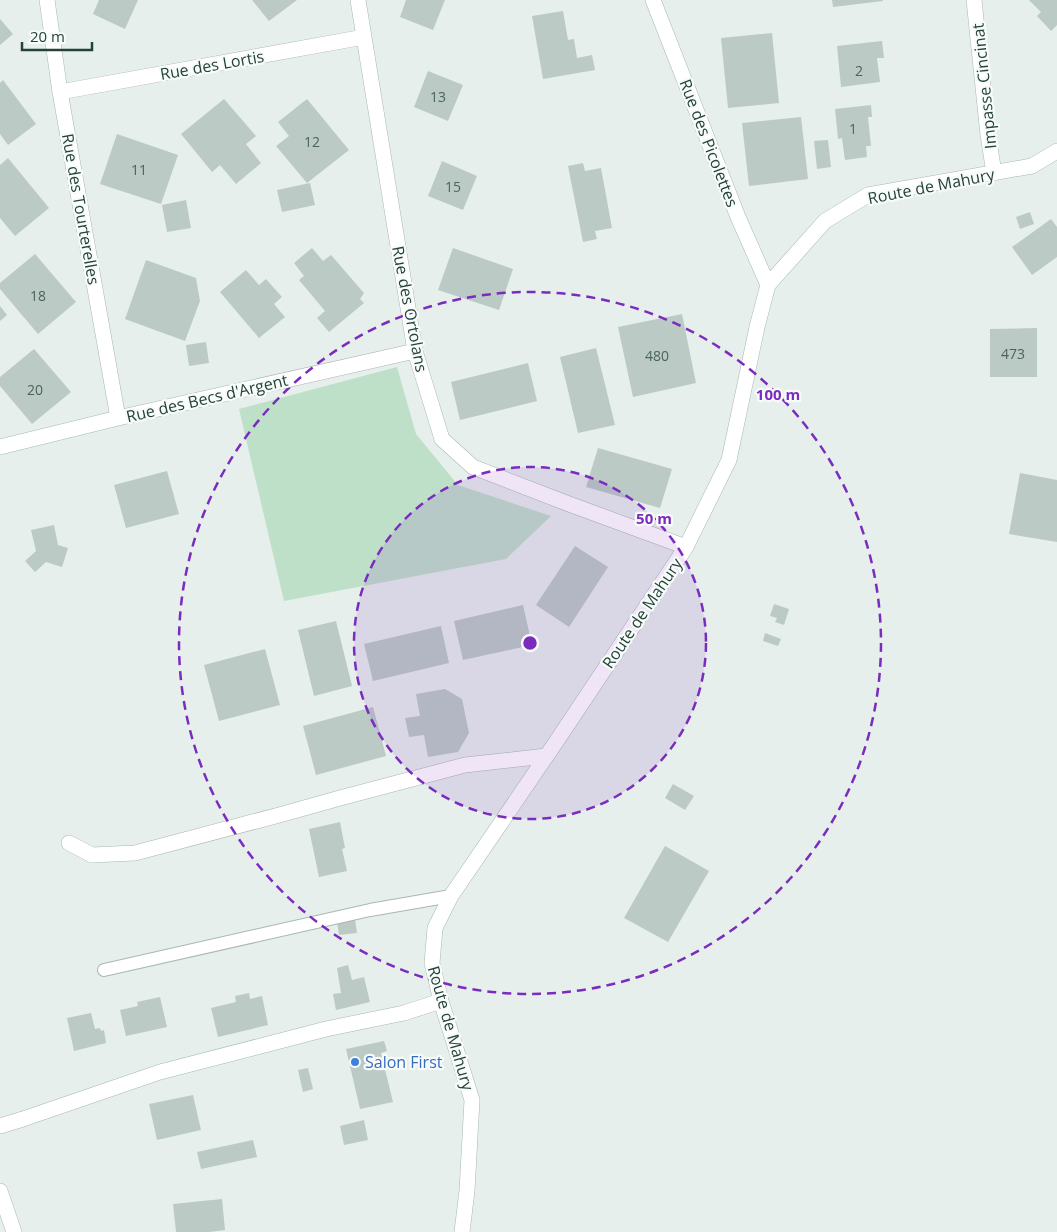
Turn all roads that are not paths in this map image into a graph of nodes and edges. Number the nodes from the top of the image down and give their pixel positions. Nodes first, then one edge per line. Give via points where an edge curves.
1 (47, 0) edge
2 (358, 0) edge
3 (654, 0) edge
4 (974, 0) edge
5 (364, 37) junction
6 (60, 92) junction
7 (1057, 151) edge
8 (994, 173) junction
9 (768, 285) junction
10 (415, 351) junction
11 (118, 418) junction
12 (0, 447) edge
13 (686, 547) junction
14 (546, 756) junction
15 (69, 843) dead end
16 (451, 896) junction
17 (104, 970) dead end
18 (441, 1001) junction
19 (0, 1126) edge
20 (0, 1191) edge
21 (14, 1232) edge
22 (462, 1232) edge

1 - 6 street, Rue des Tourterelles
2 - 5 street, Rue des Ortolans
3 - 9 street, Rue des Picolettes via 738,217
4 - 8 street, Impasse Cincinat
5 - 6 street, Rue des Lortis
5 - 10 street, Rue des Ortolans
6 - 11 street, Rue des Tourterelles
7 - 8 street, Route de Mahury via 1032,166
8 - 9 street, Route de Mahury via 868,195 825,221
9 - 13 street, Route de Mahury via 729,460
10 - 11 street, Rue des Becs d'Argent
10 - 13 street, Rue des Ortolans via 442,439 473,467
11 - 12 street, Rue des Becs d'Argent
13 - 14 street, Route de Mahury
14 - 15 street via 465,765 135,854 92,855
14 - 16 street, Route de Mahury
16 - 17 lane via 370,910
16 - 18 street, Route de Mahury via 436,928 432,963
18 - 19 street via 404,1013 326,1029 160,1072
18 - 22 street, Route de Mahury via 472,1100
20 - 21 street

